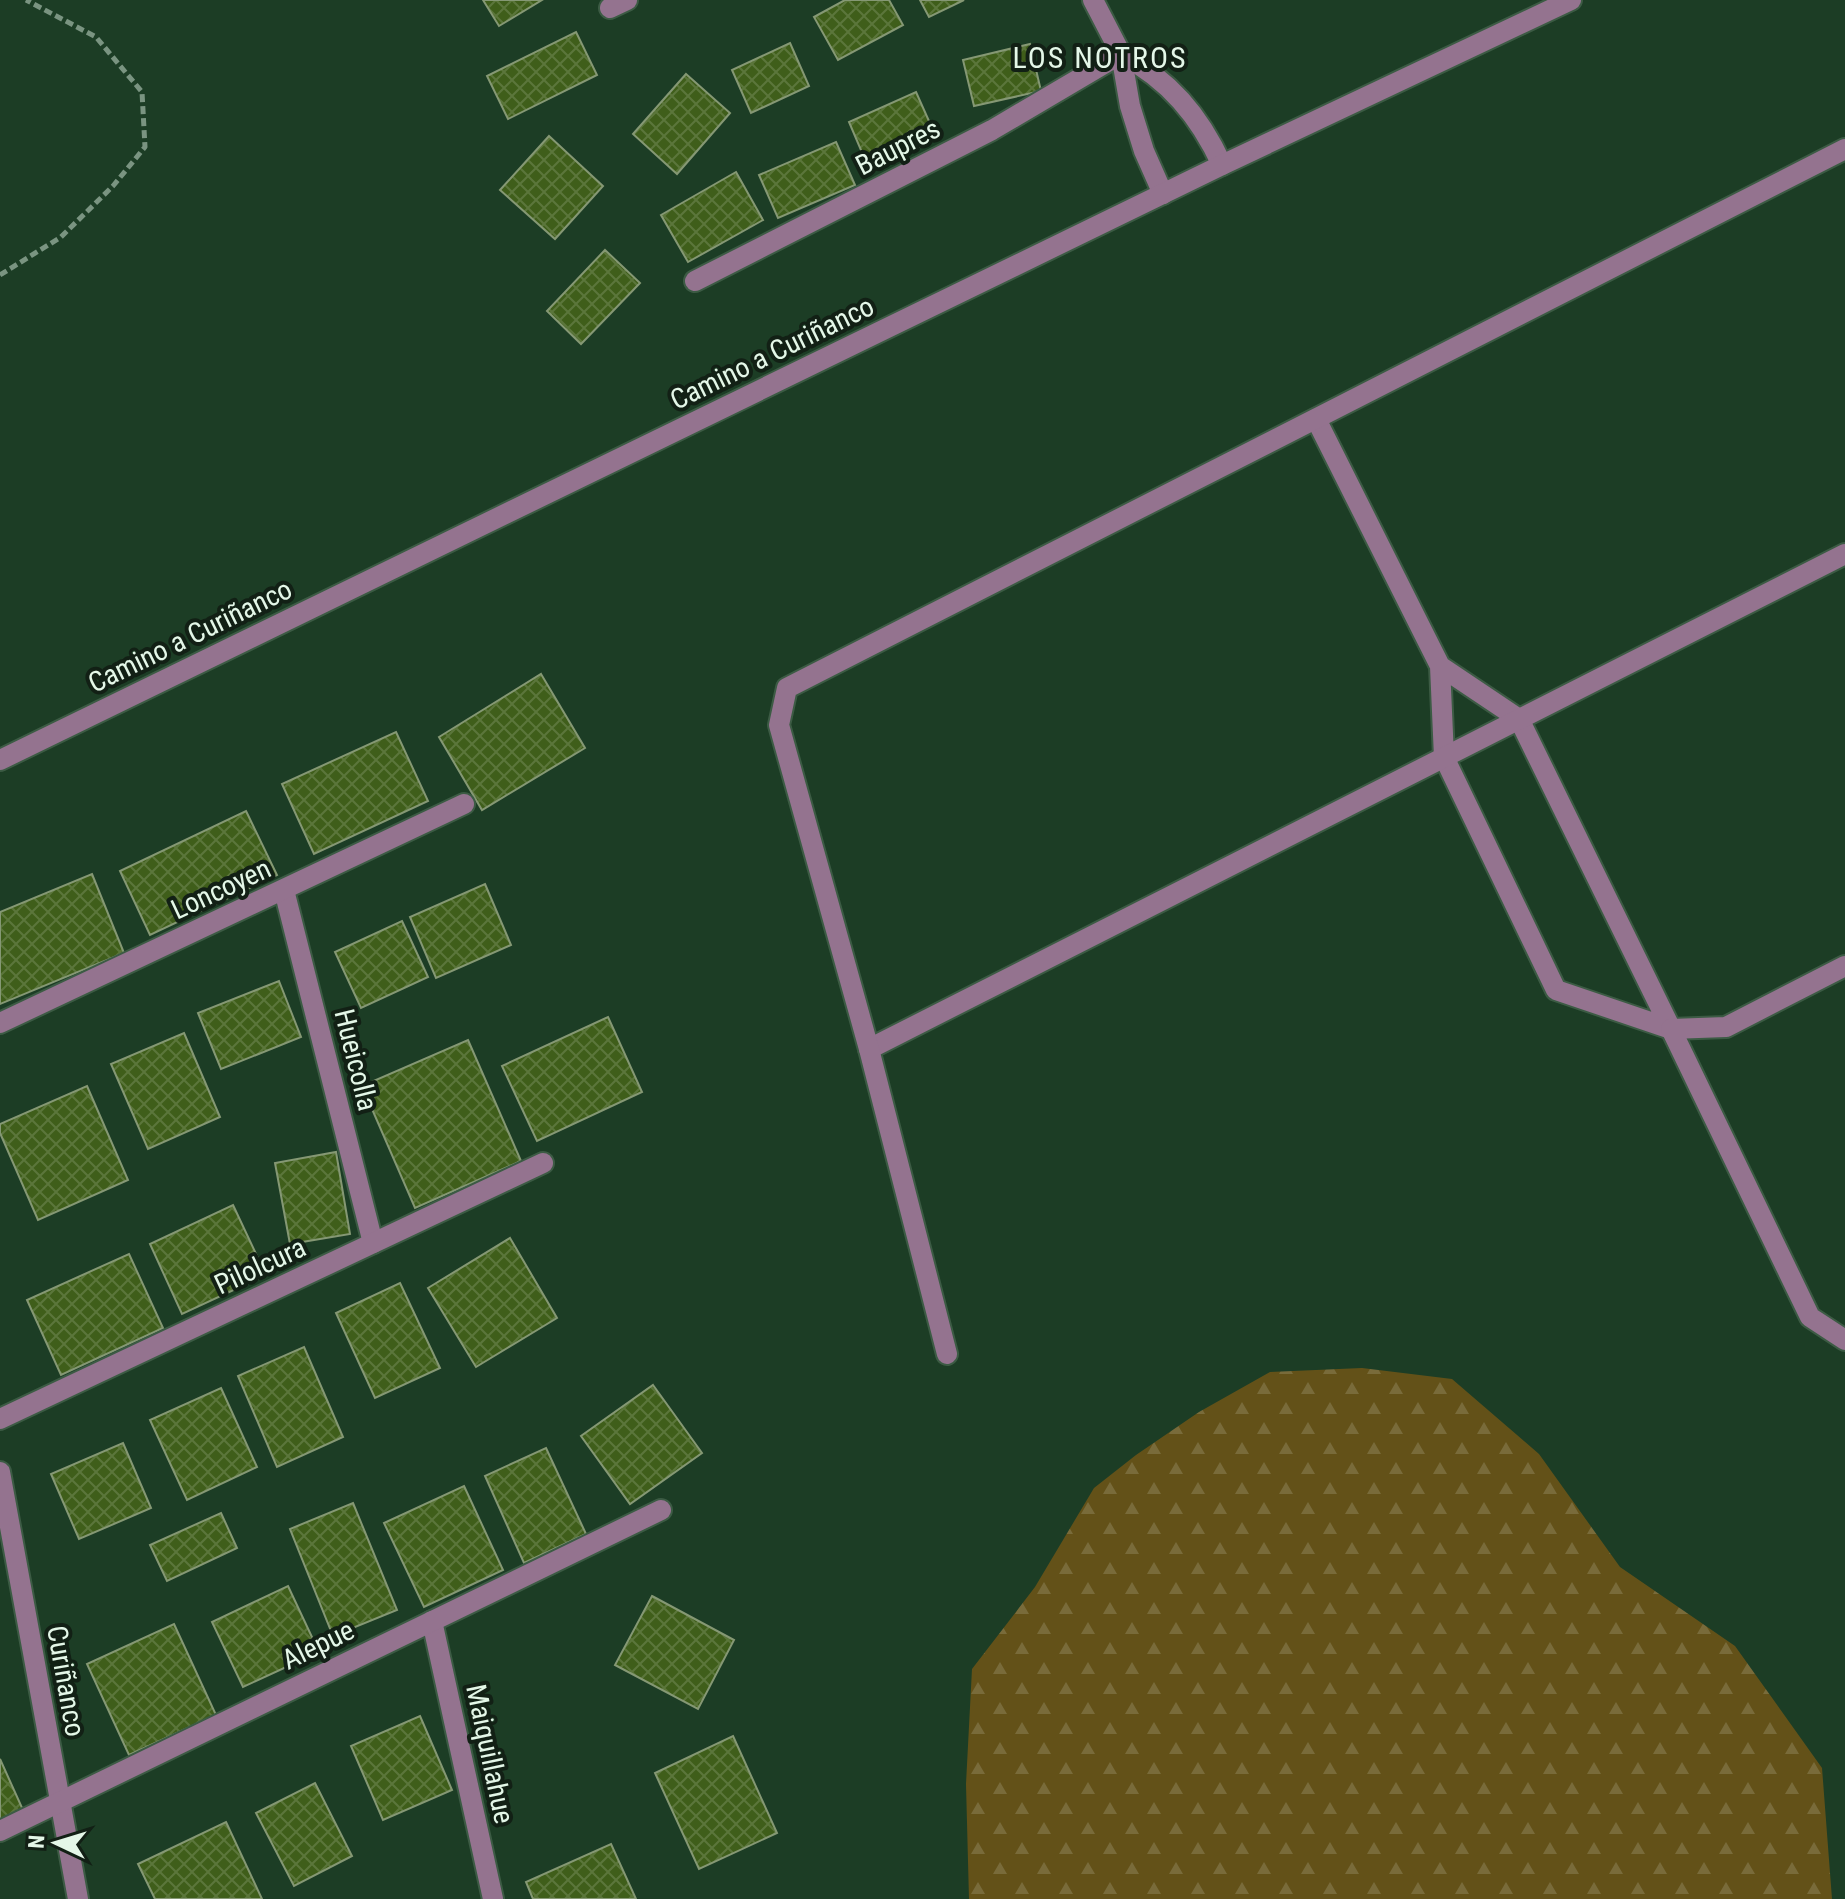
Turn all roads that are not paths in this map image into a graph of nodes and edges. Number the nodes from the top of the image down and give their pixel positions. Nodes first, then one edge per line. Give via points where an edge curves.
1 (1093, 0) edge
2 (1571, 0) edge
3 (1121, 54) junction
4 (1845, 149) edge
5 (1222, 165) junction
6 (1163, 194) junction
7 (695, 281) dead end
8 (1316, 419) junction
9 (1845, 554) edge
10 (1440, 666) junction
11 (1519, 719) junction
12 (1444, 757) junction
13 (0, 760) edge
14 (464, 804) dead end
15 (284, 890) junction
16 (1845, 966) edge
17 (0, 1023) edge
18 (1671, 1029) junction
19 (869, 1049) junction
20 (543, 1163) dead end
21 (373, 1243) junction
22 (1845, 1340) edge
23 (947, 1354) dead end
24 (0, 1419) edge
25 (0, 1472) edge
26 (661, 1510) dead end
27 (432, 1621) junction
28 (59, 1803) junction
29 (0, 1831) edge
30 (78, 1899) edge
31 (493, 1899) edge

1 - 3 street
2 - 5 street, Camino a Curiñanco
3 - 5 street via 1161,79 1185,103
3 - 6 street via 1130,106
3 - 7 street, Baupres via 992,130
4 - 8 street
5 - 6 street, Camino a Curiñanco
6 - 13 street, Camino a Curiñanco
8 - 10 street
8 - 19 street via 787,688 779,725
9 - 11 street
10 - 11 street
10 - 12 street
11 - 12 street
11 - 18 street
12 - 18 street via 1556,990
12 - 19 street
14 - 15 street, Loncoyen
15 - 17 street, Loncoyen
15 - 21 street, Hueicolla
16 - 18 street via 1726,1027
18 - 22 street via 1810,1317
19 - 23 street
20 - 21 street, Pilolcura
21 - 24 street, Pilolcura
25 - 28 street, Curiñanco
26 - 27 street, Alepue
27 - 28 street, Alepue
27 - 31 street, Maiquillahue
28 - 29 street, Alepue
28 - 30 street, Curiñanco

